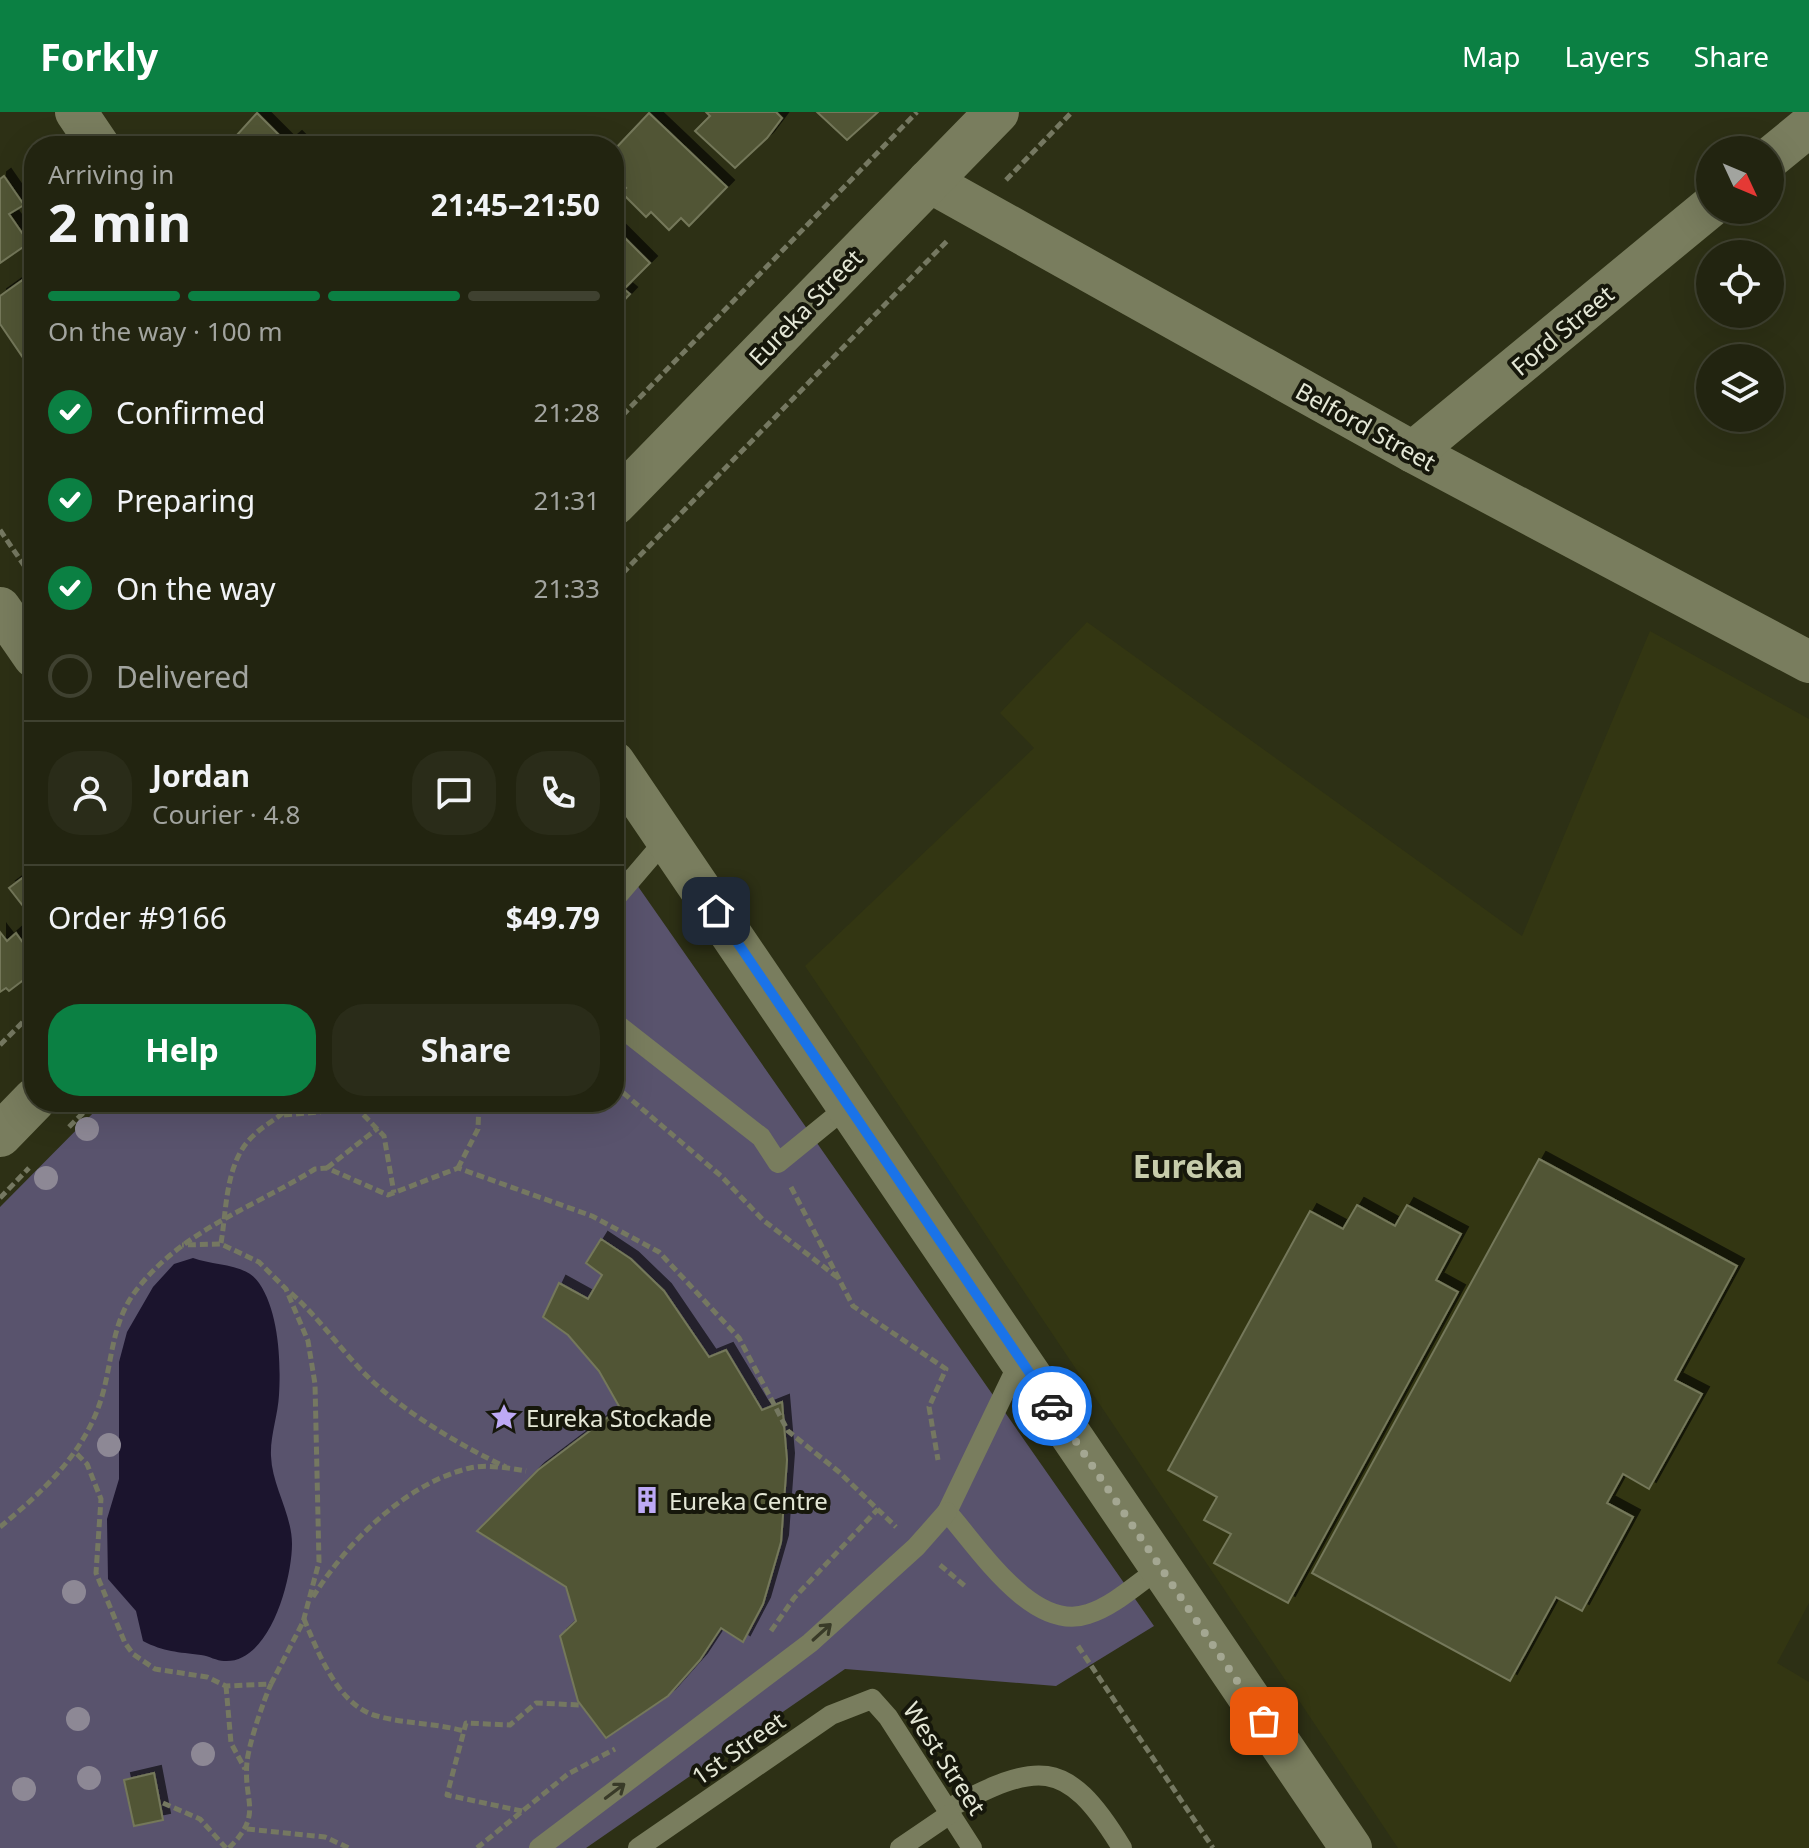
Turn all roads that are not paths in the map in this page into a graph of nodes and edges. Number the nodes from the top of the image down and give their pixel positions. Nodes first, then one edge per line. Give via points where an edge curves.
1 (76, 112) edge
2 (997, 112) edge
3 (1809, 126) edge
4 (92, 136) edge
5 (1784, 147) edge
6 (928, 181) junction
7 (1696, 219) edge
8 (1413, 452) junction
9 (624, 494) edge
10 (0, 608) edge
11 (24, 643) edge
12 (1809, 662) edge
13 (624, 776) edge
14 (667, 838) junction
15 (624, 888) edge
16 (624, 1030) edge
17 (848, 1106) junction
18 (24, 1110) edge
19 (0, 1135) edge
20 (1021, 1359) junction
21 (947, 1512) junction
22 (1160, 1568) junction
23 (872, 1699) joint
24 (949, 1812) junction
25 (546, 1843) edge
26 (638, 1848) edge
27 (900, 1848) edge
28 (972, 1848) edge
29 (1122, 1848) edge
30 (1351, 1848) edge

1 - 4 street
2 - 6 street, Eureka Street
3 - 5 street
6 - 8 street, Belford Street
6 - 9 street, Eureka Street
7 - 8 street, Ford Street
8 - 12 street, Belford Street
10 - 11 street
13 - 14 street
14 - 15 lane
14 - 17 street
16 - 17 lane via 761,1137 778,1163
17 - 20 street
18 - 19 street
20 - 21 lane
20 - 22 street
21 - 22 lane via 1017,1591 1051,1615 1084,1616 1099,1610
25 -> 21 lane via 810,1643
22 - 30 street
23 - 24 lane, West Street
23 - 26 lane, 1st Street via 831,1715
24 - 27 lane
24 - 28 lane, West Street
24 - 29 lane via 1010,1778 1053,1777 1086,1796

